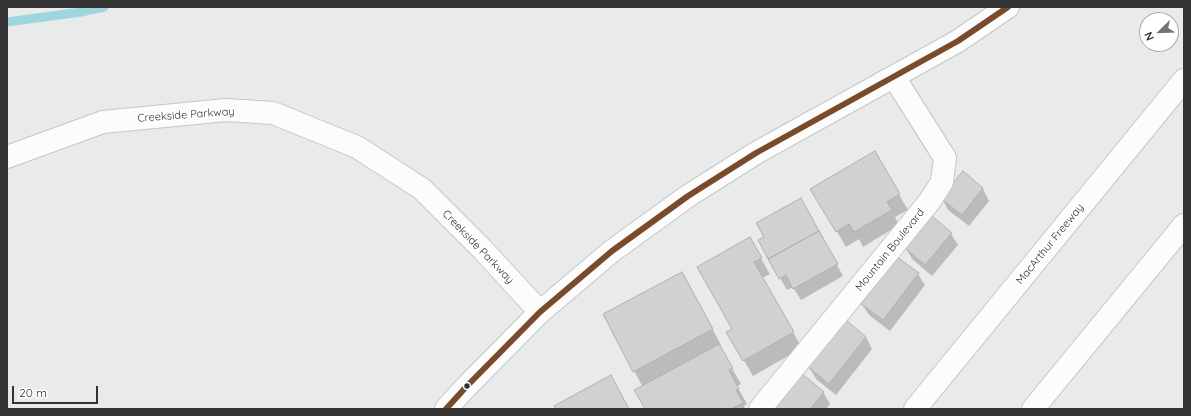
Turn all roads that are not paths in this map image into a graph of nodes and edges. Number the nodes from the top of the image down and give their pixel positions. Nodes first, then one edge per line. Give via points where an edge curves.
1 (1008, 7) edge
2 (894, 77) junction
3 (1184, 80) edge
4 (7, 157) edge
5 (1184, 225) edge
6 (540, 312) junction
7 (446, 409) edge
8 (760, 409) edge
9 (915, 409) edge
10 (1033, 409) edge

1 - 2 main road via 958,41
2 - 6 main road via 756,153 688,196 612,251
2 - 8 main road, Mountain Boulevard via 945,158 942,182 929,202
3 - 9 main road, MacArthur Freeway
4 - 6 main road, Creekside Parkway via 103,122 226,110 273,113 358,147 422,189
5 - 10 main road
6 - 7 main road

